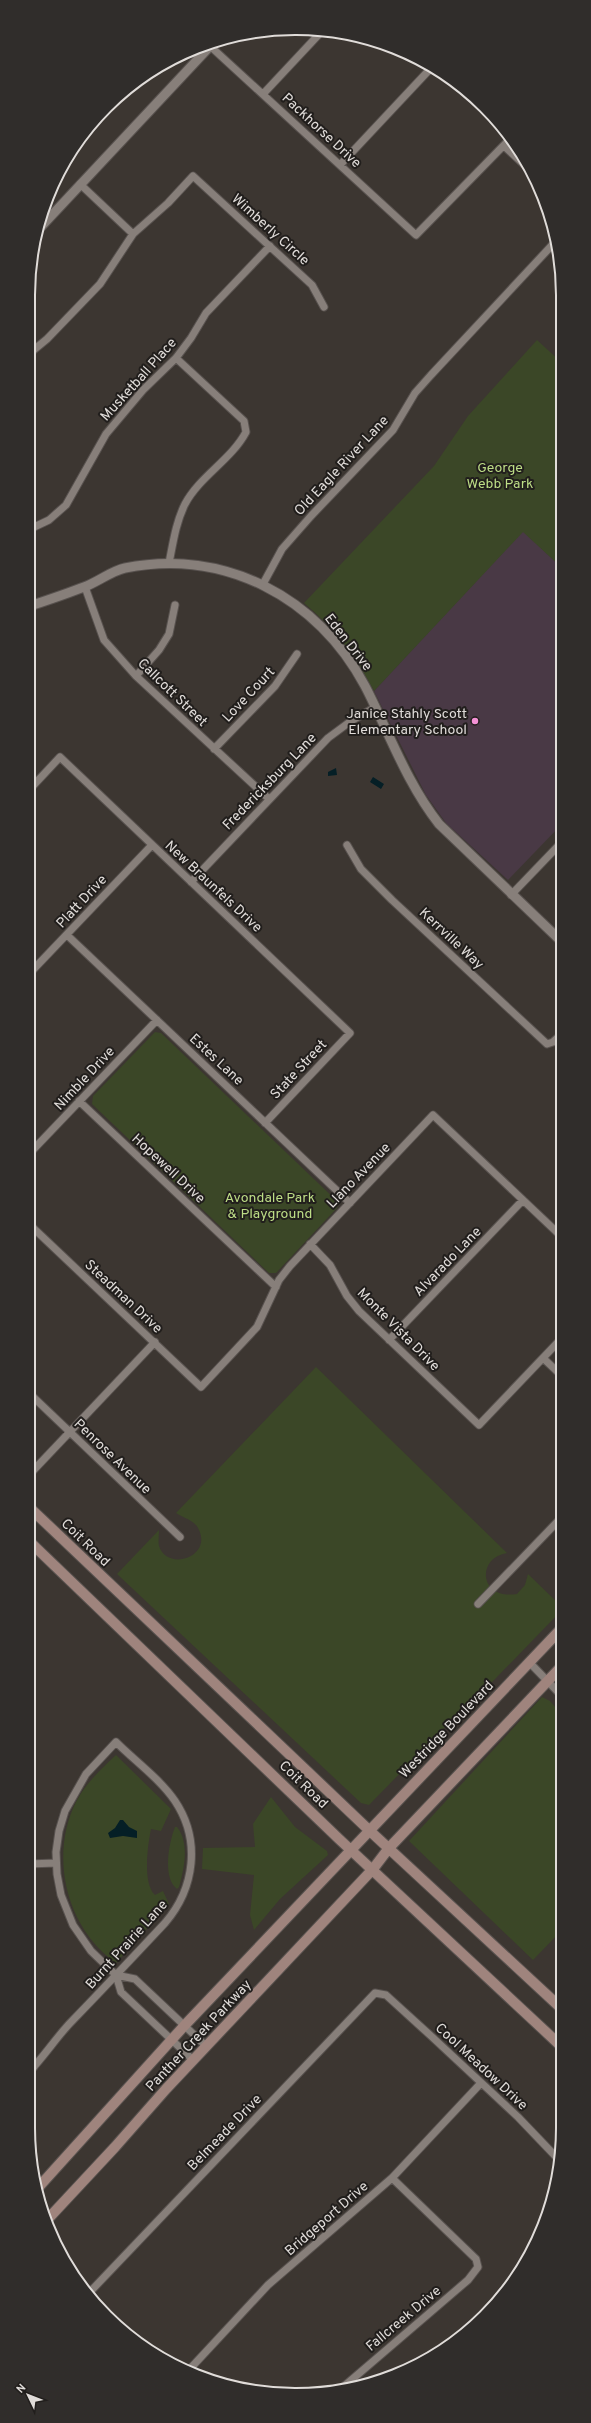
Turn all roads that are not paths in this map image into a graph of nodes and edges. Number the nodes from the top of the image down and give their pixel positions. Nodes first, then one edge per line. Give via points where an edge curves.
1 (317, 36) edge
2 (216, 48) edge
3 (205, 52) edge
4 (428, 71) edge
5 (264, 93) junction
6 (506, 143) edge
7 (504, 146) junction
8 (516, 157) edge
9 (340, 165) junction
10 (80, 184) junction
11 (46, 221) edge
12 (133, 234) junction
13 (270, 246) junction
14 (551, 246) edge
15 (324, 307) dead end
16 (35, 349) edge
17 (176, 358) junction
18 (35, 527) edge
19 (169, 563) junction
20 (263, 584) junction
21 (85, 587) junction
22 (35, 604) edge
23 (175, 605) dead end
24 (297, 654) dead end
25 (136, 676) junction
26 (374, 708) junction
27 (214, 749) junction
28 (35, 784) edge
29 (269, 799) junction
30 (152, 845) junction
31 (347, 845) dead end
32 (556, 848) edge
33 (191, 882) junction
34 (511, 895) junction
35 (67, 935) junction
36 (556, 936) edge
37 (35, 968) edge
38 (157, 1020) junction
39 (350, 1033) joint
40 (556, 1039) edge
41 (80, 1101) junction
42 (265, 1122) junction
43 (35, 1148) edge
44 (523, 1200) junction
45 (350, 1203) junction
46 (35, 1230) edge
47 (556, 1231) edge
48 (310, 1244) junction
49 (276, 1287) junction
50 (389, 1340) junction
51 (155, 1342) junction
52 (556, 1344) edge
53 (543, 1358) junction
54 (556, 1370) edge
55 (201, 1387) joint
56 (35, 1400) edge
57 (70, 1432) junction
58 (35, 1470) edge
59 (35, 1513) edge
60 (556, 1523) edge
61 (180, 1537) dead end
62 (35, 1547) edge
63 (478, 1604) dead end
64 (556, 1634) edge
65 (529, 1662) junction
66 (556, 1671) edge
67 (548, 1680) junction
68 (556, 1689) edge
69 (369, 1830) junction
70 (389, 1848) junction
71 (351, 1849) junction
72 (56, 1863) junction
73 (35, 1864) edge
74 (373, 1869) junction
75 (116, 1975) junction
76 (381, 1993) joint
77 (556, 2003) edge
78 (184, 2026) junction
79 (172, 2041) junction
80 (556, 2041) edge
81 (206, 2046) junction
82 (193, 2060) junction
83 (35, 2066) edge
84 (482, 2083) junction
85 (554, 2155) edge
86 (392, 2178) junction
87 (41, 2184) edge
88 (51, 2216) edge
89 (92, 2290) edge
90 (192, 2366) edge
91 (347, 2383) edge

1 - 5 street
2 - 5 street, Packhorse Drive
3 - 10 street
4 - 9 street
5 - 9 street, Packhorse Drive
6 - 7 street
7 - 8 street
7 - 9 street, Packhorse Drive via 416,234
10 - 11 street
10 - 12 street
12 - 13 street, Wimberly Circle via 168,203 193,176
12 - 16 street via 100,284
13 - 15 street, Wimberly Circle via 312,285
13 - 17 street, Musketball Place via 206,313
14 - 20 street, Old Eagle River Lane via 430,375 415,393 393,430 282,549
17 - 18 street, Musketball Place via 143,390 106,434 66,505
17 - 19 street via 244,421 246,432 238,446 186,503 177,524
19 - 20 street, Eden Drive via 238,574
19 - 21 street, Eden Drive via 124,568
20 - 26 street, Eden Drive via 289,599 324,630 349,661
21 - 22 street, Eden Drive
21 - 25 street, Callcott Street via 104,640
23 - 25 street via 169,634 159,650
24 - 27 street, Love Court via 275,686
25 - 27 street, Callcott Street
26 - 29 street, Fredericksburg Lane via 328,738
26 - 34 street, Eden Drive via 428,810
27 - 29 street, Callcott Street
28 - 30 street, New Braunfels Drive via 60,757
29 - 33 street, Fredericksburg Lane
30 - 33 street, New Braunfels Drive
30 - 35 street, Platt Drive
31 - 40 street, Kerrville Way via 361,869 392,900 547,1044
32 - 34 street
33 - 39 street, New Braunfels Drive
34 - 36 street, Eden Drive
35 - 37 street, Platt Drive
35 - 38 street, Estes Lane
38 - 41 street, Nimble Drive
38 - 42 street, Estes Lane
39 - 42 street, State Street
41 - 43 street, Nimble Drive
41 - 49 street, Hopewell Drive
42 - 45 street, Estes Lane
44 - 45 street, Llano Avenue via 433,1115
44 - 47 street
44 - 50 street, Alvarado Lane
45 - 48 street, Llano Avenue
46 - 51 street, Steadman Drive
48 - 49 street, Llano Avenue
48 - 50 street, Monte Vista Drive via 330,1265 354,1305
49 - 55 street, Llano Avenue via 264,1316 253,1332
50 - 53 street, Monte Vista Drive via 479,1425
51 - 55 street, Steadman Drive
51 - 57 street
52 - 53 street
53 - 54 street
56 - 57 street, Penrose Avenue
57 - 58 street
57 - 61 street, Penrose Avenue
59 - 69 main road, Coit Road
60 - 63 street
62 - 71 main road, Coit Road
64 - 65 main road, Westridge Boulevard
65 - 67 street
65 - 69 main road, Westridge Boulevard
66 - 67 main road
67 - 68 street
67 - 70 main road
69 - 70 main road, Coit Road
69 - 71 main road, Westridge Boulevard
70 - 74 main road
70 - 77 main road, Coit Road
71 - 74 main road, Coit Road
71 - 78 main road, Panther Creek Parkway
72 - 73 street
72 - 75 street via 61,1895 73,1925 91,1951
72 - 75 street, Burnt Prairie Lane via 59,1831 70,1801 86,1774 116,1742 174,1800 187,1825 192,1853 188,1882 177,1908
74 - 80 main road, Coit Road
74 - 81 main road, Panther Creek Parkway
75 - 78 street via 135,1979
75 - 79 street via 121,1992
75 - 83 street, Burnt Prairie Lane via 72,2021
76 - 84 street, Cool Meadow Drive via 389,1997
76 - 89 street, Belmeade Drive via 375,1993 370,1998
78 - 79 main road, Panther Creek Parkway
78 - 81 street
79 - 82 street
79 - 87 main road, Panther Creek Parkway
81 - 82 main road, Panther Creek Parkway
82 - 88 main road, Panther Creek Parkway
84 - 85 street, Cool Meadow Drive
84 - 86 street, Bridgeport Drive
86 - 90 street, Bridgeport Drive via 268,2285
86 - 91 street, Fallcreek Drive via 476,2260 478,2267 468,2280

